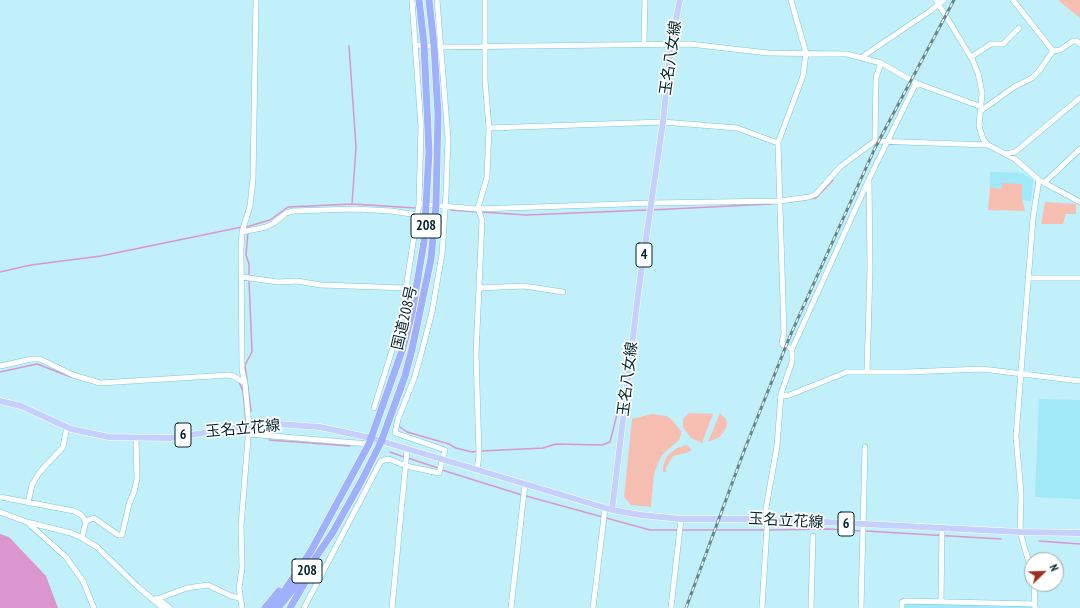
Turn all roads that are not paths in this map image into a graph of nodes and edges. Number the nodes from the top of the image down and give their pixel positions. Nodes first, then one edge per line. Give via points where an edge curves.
1 (256, 0) edge
2 (412, 0) edge
3 (419, 0) edge
4 (429, 0) edge
5 (437, 0) edge
6 (485, 0) edge
7 (645, 0) edge
8 (680, 0) edge
9 (791, 0) edge
10 (944, 0) edge
11 (1013, 0) edge
12 (938, 2) edge
13 (1019, 28) dead end
14 (644, 43) junction
15 (671, 44) junction
16 (1080, 44) edge
17 (420, 45) junction
18 (438, 46) junction
19 (485, 47) junction
20 (1053, 51) junction
21 (806, 53) junction
22 (862, 57) junction
23 (971, 57) junction
24 (881, 63) junction
25 (916, 83) junction
26 (1080, 98) edge
27 (982, 108) junction
28 (663, 122) junction
29 (489, 128) junction
30 (875, 141) junction
31 (887, 141) junction
32 (778, 143) junction
33 (988, 145) junction
34 (1080, 149) edge
35 (1006, 154) junction
36 (869, 179) junction
37 (1042, 182) junction
38 (779, 201) junction
39 (1080, 202) edge
40 (652, 203) junction
41 (419, 204) junction
42 (428, 204) junction
43 (436, 205) junction
44 (445, 206) junction
45 (478, 208) junction
46 (418, 215) junction
47 (242, 231) junction
48 (242, 277) junction
49 (1029, 278) junction
50 (1080, 278) edge
51 (406, 288) junction
52 (479, 288) junction
53 (564, 292) dead end
54 (792, 349) junction
55 (0, 366) edge
56 (867, 371) junction
57 (1022, 373) junction
58 (1080, 381) edge
59 (245, 383) junction
60 (781, 394) junction
61 (0, 400) edge
62 (374, 408) dead end
63 (249, 426) junction
64 (67, 427) junction
65 (248, 434) junction
66 (136, 438) junction
67 (370, 441) junction
68 (381, 442) junction
69 (865, 448) dead end
70 (407, 450) junction
71 (442, 460) junction
72 (406, 466) junction
73 (476, 470) junction
74 (525, 484) junction
75 (0, 497) edge
76 (28, 503) junction
77 (607, 511) junction
78 (0, 512) edge
79 (681, 519) junction
80 (766, 519) junction
81 (86, 520) junction
82 (27, 522) junction
83 (864, 525) junction
84 (333, 532) junction
85 (1020, 532) junction
86 (1080, 533) edge
87 (942, 534) junction
88 (318, 535) junction
89 (813, 536) dead end
90 (82, 538) junction
91 (1026, 552) edge
92 (1034, 592) edge
93 (150, 597) junction
94 (160, 598) junction
95 (240, 598) junction
96 (941, 601) junction
97 (1035, 606) edge
98 (94, 608) edge
99 (163, 608) edge
100 (170, 608) edge
101 (242, 608) edge
102 (265, 608) edge
103 (273, 608) edge
104 (278, 608) edge
105 (290, 608) edge
106 (304, 608) edge
107 (392, 608) edge
108 (511, 608) edge
109 (592, 608) edge
110 (671, 608) edge
111 (762, 608) edge
112 (811, 608) edge
113 (861, 608) edge
114 (902, 608) edge

1 - 47 street via 253,179 250,206
2 - 17 street
3 - 17 highway, 国道208号 / 208
4 - 18 highway, 国道208号 / 208
5 - 18 street
6 - 19 street
7 - 14 street
8 - 15 main road, 玉名八女線 / 4
9 - 21 street
10 - 12 street
11 - 20 street
12 - 22 street
12 - 23 street
13 - 23 street via 1003,44 991,44
14 - 15 street
14 - 19 street
15 - 21 street via 768,53
15 - 28 main road, 玉名八女線 / 4
16 - 20 street via 1073,41 1060,50
17 - 18 street
17 - 41 street
17 - 42 highway, 国道208号 / 208 via 429,152
18 - 19 street
18 - 43 highway, 国道208号 / 208
18 - 44 street via 448,138
19 - 29 street
20 - 27 street via 1032,78
21 - 22 street
21 - 32 street via 803,76
22 - 24 street
23 - 27 street via 978,73
24 - 25 street
24 - 30 street via 876,78
25 - 27 street
25 - 31 street
26 - 35 street via 1015,152
27 - 33 street via 979,126
28 - 29 street
28 - 32 street via 737,128
28 - 40 main road, 玉名八女線 / 4
29 - 45 street via 487,177
30 - 31 street
30 - 38 street via 841,166 816,194
31 - 33 street
31 - 36 street
32 - 38 street
33 - 35 street
34 - 37 street
35 - 37 street
36 - 54 street
36 - 56 street
37 - 39 street
37 - 49 street via 1033,218
38 - 40 street
38 - 54 street via 784,334 782,342
40 - 45 street
40 - 77 main road, 玉名八女線 / 4
41 - 42 street
41 - 46 street
42 - 43 street
42 - 67 highway, 国道208号 / 208 via 412,313 403,348
43 - 44 street
43 - 68 highway, 国道208号 / 208 via 431,259 421,314 405,376
44 - 45 street
44 - 71 street via 442,254 432,312 414,379 395,433 445,450
45 - 52 street via 482,220
46 - 47 street via 355,209 293,211 270,225
46 - 51 street
47 - 48 street
48 - 51 street via 321,285
48 - 59 street via 242,370
49 - 50 street
49 - 57 street via 1021,356
51 - 62 street via 394,344
52 - 53 street via 524,286
52 - 73 street via 476,353 479,455
54 - 60 street via 792,362
55 - 59 street via 40,359 73,375 100,383 229,375
56 - 57 street via 907,372 982,368
56 - 60 street via 841,373 787,396
57 - 58 street
57 - 85 street via 1016,436 1021,494
59 - 63 street
60 - 80 street via 777,446
61 - 64 main road, 玉名立花線 / 6 via 21,406
63 - 65 street
63 - 66 main road, 玉名立花線 / 6 via 170,438
63 - 67 main road, 玉名立花線 / 6 via 307,425
64 - 66 main road, 玉名立花線 / 6 via 109,437
64 - 76 street via 63,447 39,473 32,485
65 - 67 street
65 - 95 street
66 - 81 street via 137,479 122,535 118,535 94,518
67 - 68 main road
67 - 88 highway, 国道208号 / 208 via 352,478
68 - 70 main road
68 - 84 highway, 国道208号 / 208
69 - 83 street
70 - 71 main road
70 - 72 street
71 - 72 street via 439,473
71 - 73 main road
72 - 106 street via 389,459 380,461
72 - 107 street
73 - 74 main road
74 - 77 main road
74 - 108 street
75 - 76 street
76 - 81 street via 74,511
77 - 79 main road, 玉名立花線 / 6
77 - 109 street via 603,522
78 - 82 street
79 - 80 main road, 玉名立花線 / 6
79 - 110 street
80 - 83 main road, 玉名立花線 / 6
80 - 111 street
81 - 90 street
82 - 90 street
82 - 98 street via 66,557 83,581
83 - 87 main road, 玉名立花線 / 6
83 - 113 street
84 - 104 highway, 国道208号 / 208
84 - 105 highway
85 - 86 main road, 玉名立花線 / 6
85 - 87 main road, 玉名立花線 / 6
85 - 91 street
87 - 96 street
88 - 102 highway
88 - 103 highway, 国道208号 / 208 via 311,551
89 - 112 street
90 - 93 street via 97,547
92 - 97 street
93 - 94 street
93 - 99 street
94 - 95 street via 187,588 208,585
94 - 100 street
95 - 101 street
96 - 97 street
96 - 114 street via 906,601 902,602

